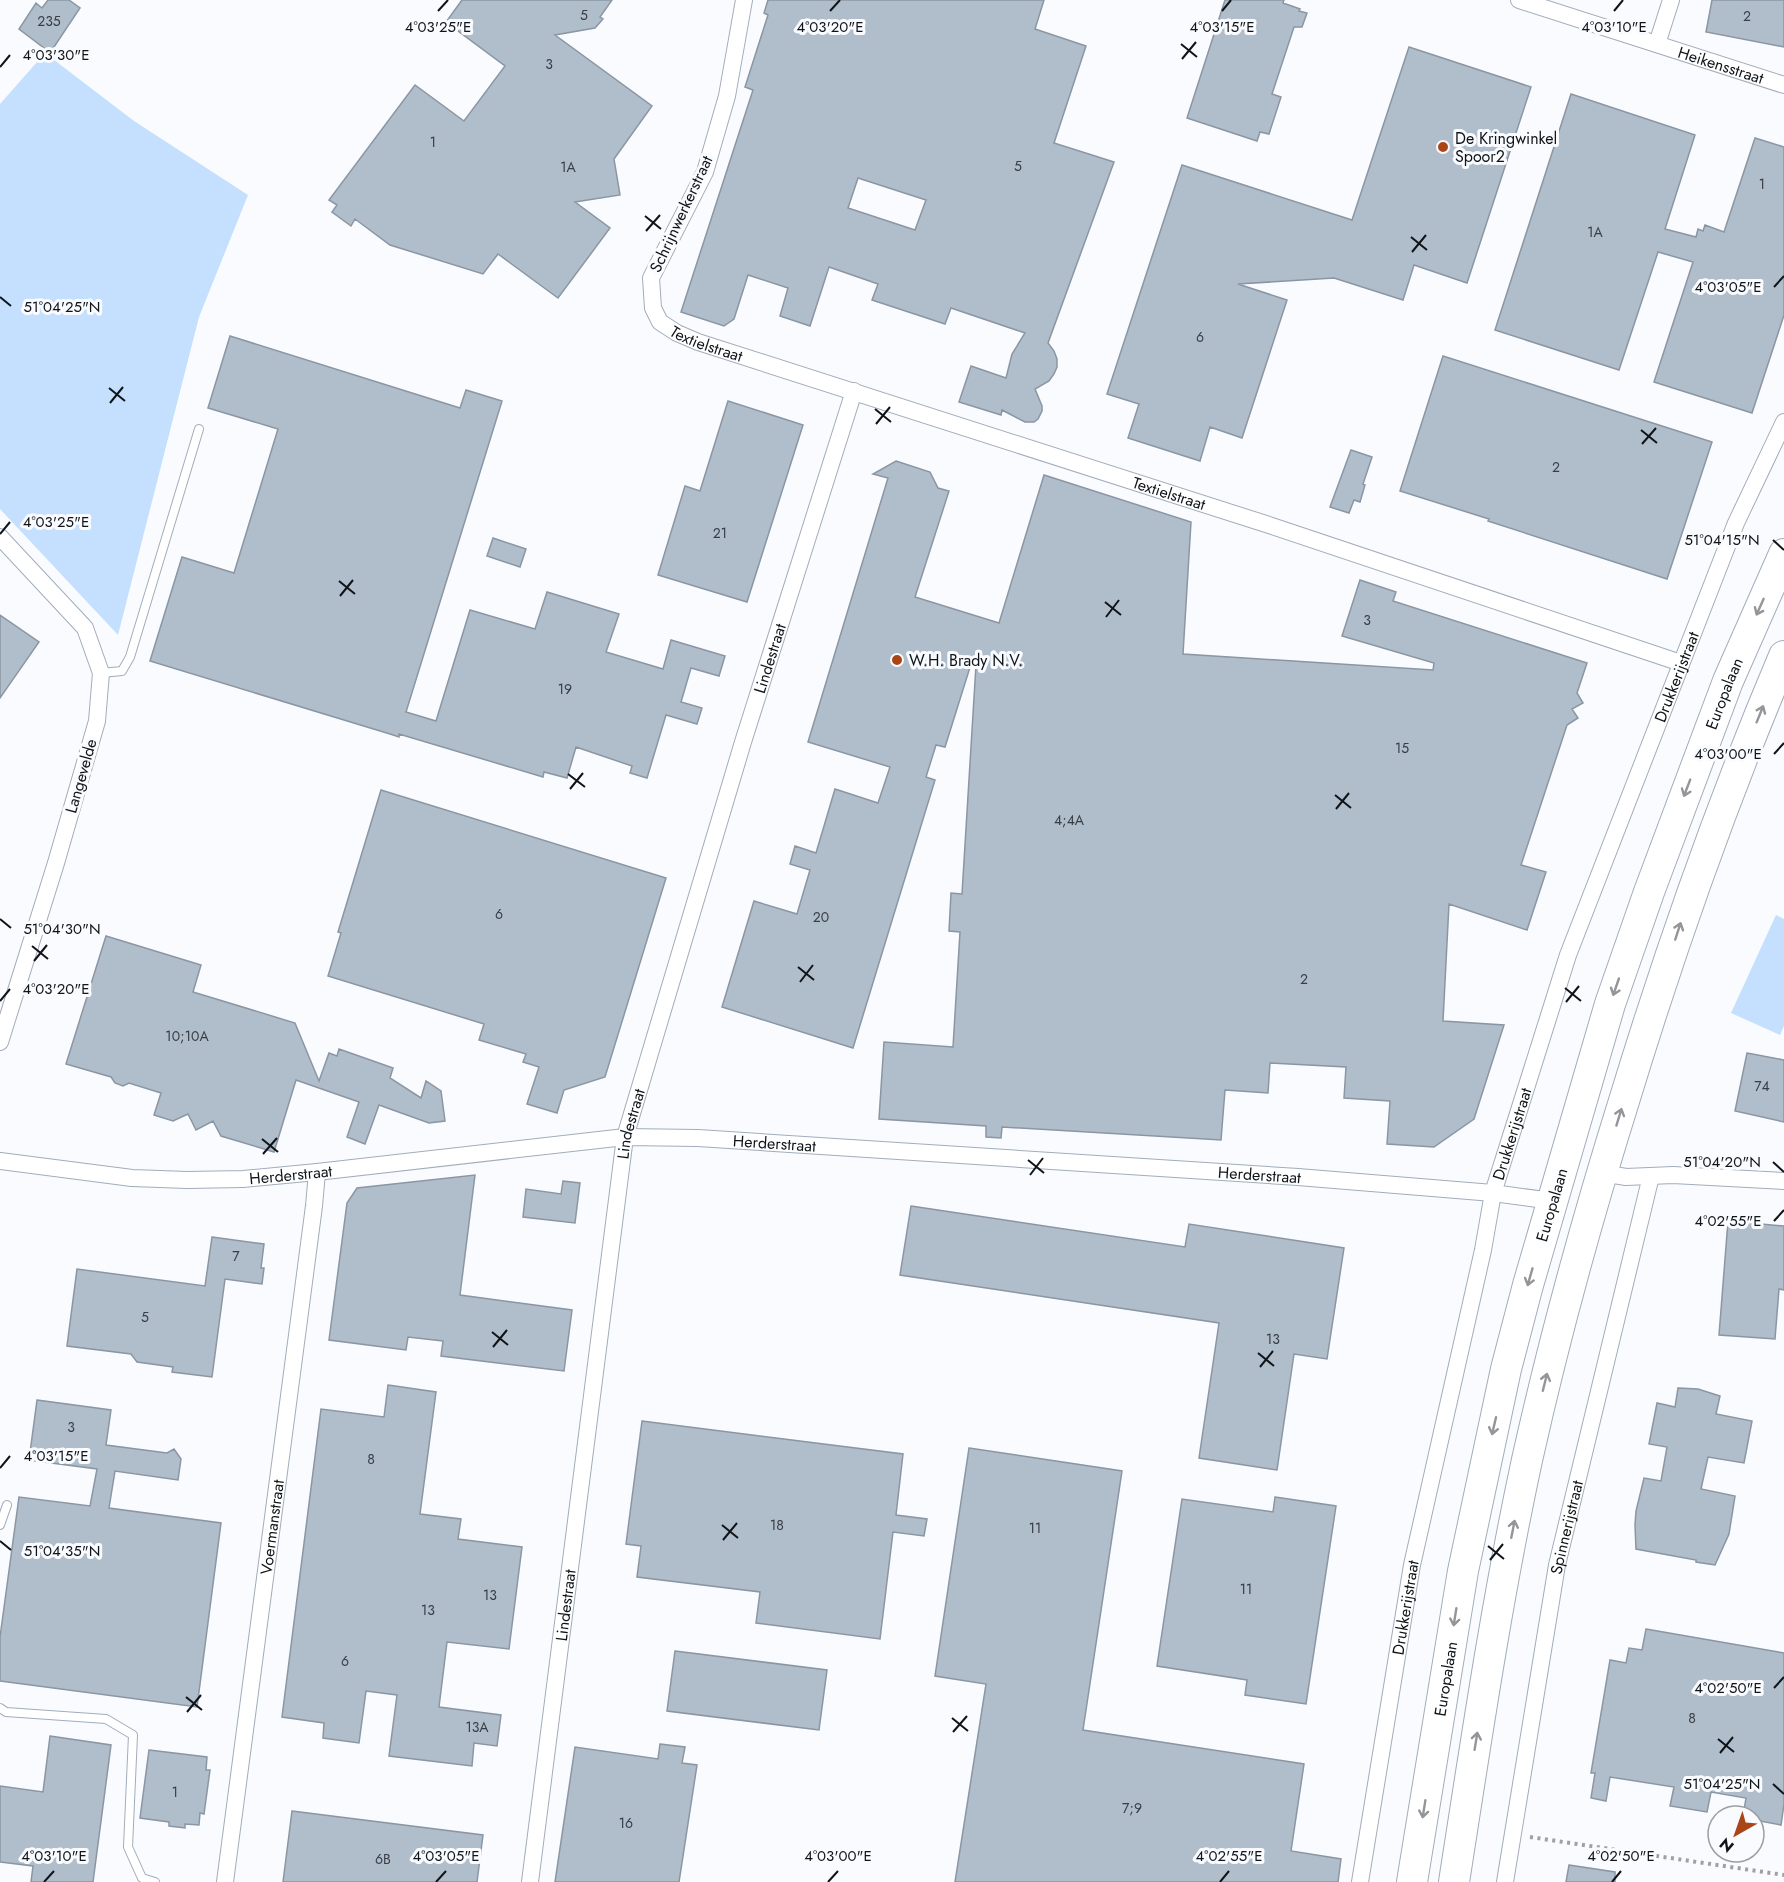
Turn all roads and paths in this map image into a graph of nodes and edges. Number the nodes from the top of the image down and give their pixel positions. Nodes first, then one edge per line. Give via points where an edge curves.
1 (744, 0) edge
2 (1519, 0) edge
3 (1671, 0) edge
4 (1657, 44) junction
5 (1784, 85) edge
6 (660, 322) joint
7 (854, 391) junction
8 (1784, 422) edge
9 (199, 429) dead end
10 (0, 537) edge
11 (1784, 554) edge
12 (1784, 656) edge
13 (1681, 663) junction
14 (101, 673) junction
15 (0, 1042) edge
16 (625, 1137) junction
17 (0, 1161) edge
18 (316, 1172) junction
19 (1602, 1173) junction
20 (1651, 1176) junction
21 (1784, 1181) edge
22 (1493, 1193) junction
23 (1552, 1201) junction
24 (8, 1505) dead end
25 (0, 1525) edge
26 (0, 1708) edge
27 (1514, 1834) junction
28 (1784, 1875) edge
29 (155, 1882) edge
30 (225, 1882) edge
31 (530, 1882) edge
32 (1360, 1882) edge
33 (1412, 1882) edge
34 (1454, 1882) edge
35 (1506, 1882) edge

1 - 6 street, Schrijnwerkerstraat via 727,96 705,172 651,278 652,308
2 - 4 street, Heikensstraat
3 - 4 street
4 - 5 street, Heikensstraat
6 - 7 street, Textielstraat via 698,342
7 - 13 street, Textielstraat
7 - 16 street, Lindestraat via 743,742
8 - 13 street, Drukkerijstraat via 1736,523
9 - 14 lane via 130,657 122,671
10 - 14 street, Langevelde via 85,628
11 -> 23 highway, Europalaan via 1728,681 1653,881 1610,1004
19 -> 12 highway via 1684,913
13 - 22 street, Drukkerijstraat via 1568,955
14 - 15 street, Langevelde via 97,721
16 - 18 street, Herderstraat
16 - 22 street, Herderstraat via 722,1139
16 - 31 street, Lindestraat
17 - 18 street, Herderstraat via 132,1178 243,1179
18 - 30 street, Voermanstraat
19 - 20 street
34 -> 19 highway via 1503,1578 1527,1460
20 - 21 street
20 - 27 street, Spinnerijstraat via 1557,1565
22 - 23 street, Herderstraat
22 - 32 street, Drukkerijstraat via 1484,1250 1412,1565
23 -> 33 highway, Europalaan via 1506,1369 1462,1571
24 - 25 lane
26 - 29 lane via 6,1712 106,1719 133,1736 128,1847 142,1878
27 - 28 path
27 - 35 street, Spinnerijstraat

